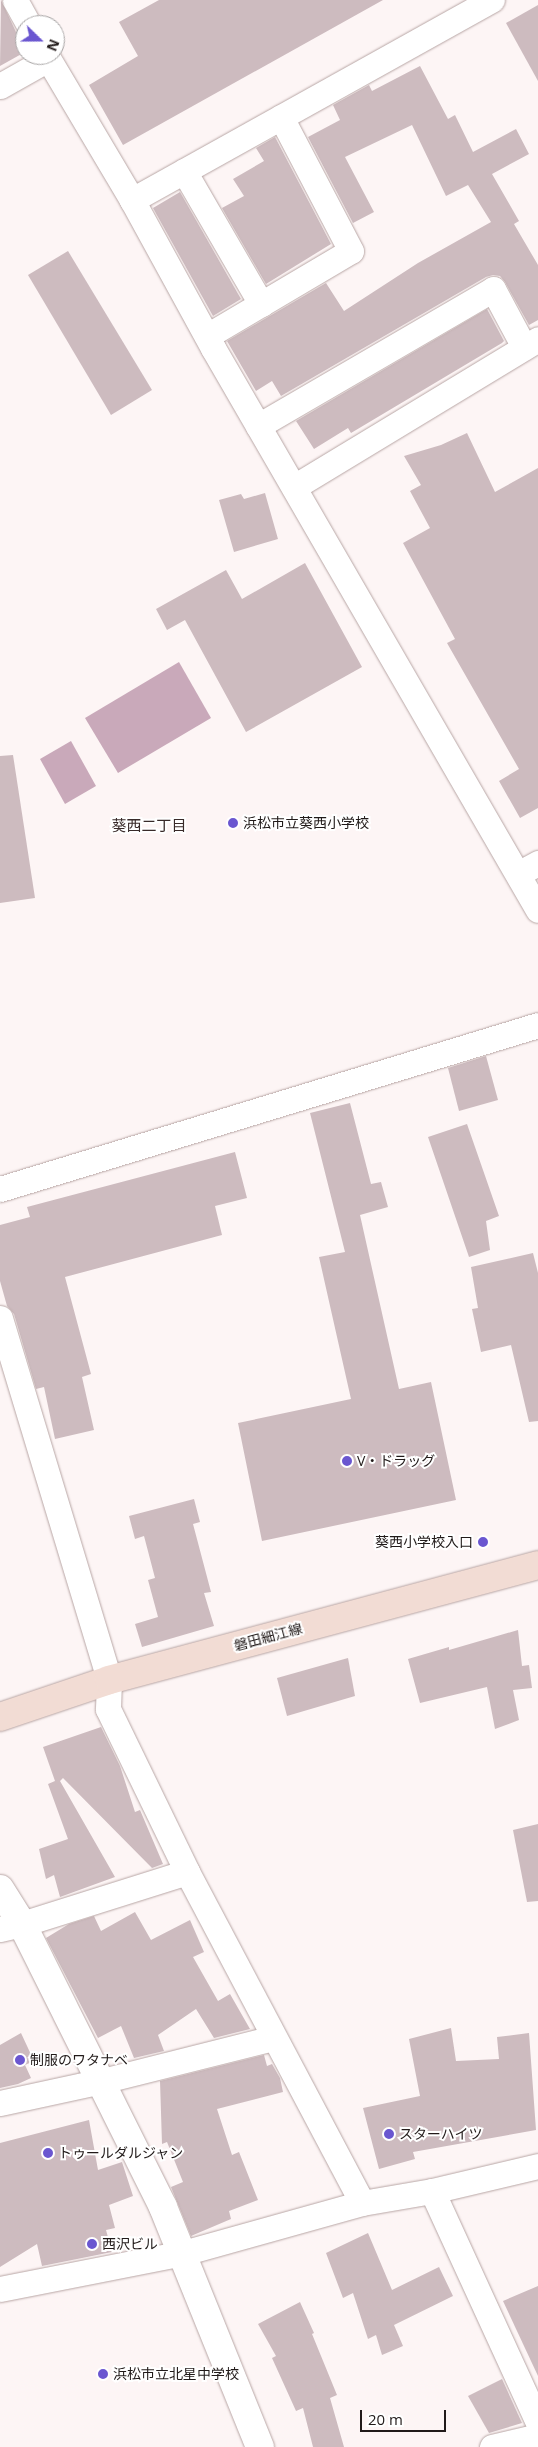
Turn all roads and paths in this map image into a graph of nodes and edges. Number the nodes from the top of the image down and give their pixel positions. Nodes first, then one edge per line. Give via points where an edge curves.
1 (15, 0) edge
2 (492, 0) edge
3 (23, 15) edge
4 (34, 65) edge
5 (52, 65) edge
6 (0, 86) edge
7 (281, 118) junction
8 (184, 171) junction
9 (132, 200) junction
10 (261, 304) junction
11 (207, 336) junction
12 (531, 343) edge
13 (258, 426) junction
14 (294, 487) junction
15 (528, 869) edge
16 (538, 910) edge
17 (538, 1024) edge
18 (0, 1189) edge
19 (0, 1318) edge
20 (538, 1565) edge
21 (109, 1680) junction
22 (0, 1717) edge
23 (187, 1872) junction
24 (0, 1889) edge
25 (11, 1926) edge
26 (273, 2038) junction
27 (102, 2081) junction
28 (0, 2103) edge
29 (538, 2166) edge
30 (432, 2191) junction
31 (362, 2203) junction
32 (183, 2253) junction
33 (0, 2289) edge
34 (538, 2423) edge
35 (538, 2436) edge
36 (260, 2447) edge
37 (492, 2447) edge

1 - 3 street
2 - 7 street
4 - 6 street
5 - 9 street
7 - 8 street
7 - 10 street via 351,251
8 - 9 street
8 - 10 street
9 - 11 street
10 - 11 street
11 - 13 street
12 - 13 street via 492,289
12 - 14 street
13 - 14 street
14 - 15 street
15 - 16 street
17 - 18 street
19 - 21 street
20 - 21 main road, 磐田細江線
21 - 22 main road, 磐田細江線
21 - 23 street via 108,1710
23 - 25 street
23 - 26 street
24 - 25 street
25 - 27 street
26 - 27 street
26 - 31 street
27 - 28 street
27 - 32 street
29 - 30 street
30 - 31 street
30 - 34 street
31 - 32 street
32 - 33 street
32 - 36 street
35 - 37 street

